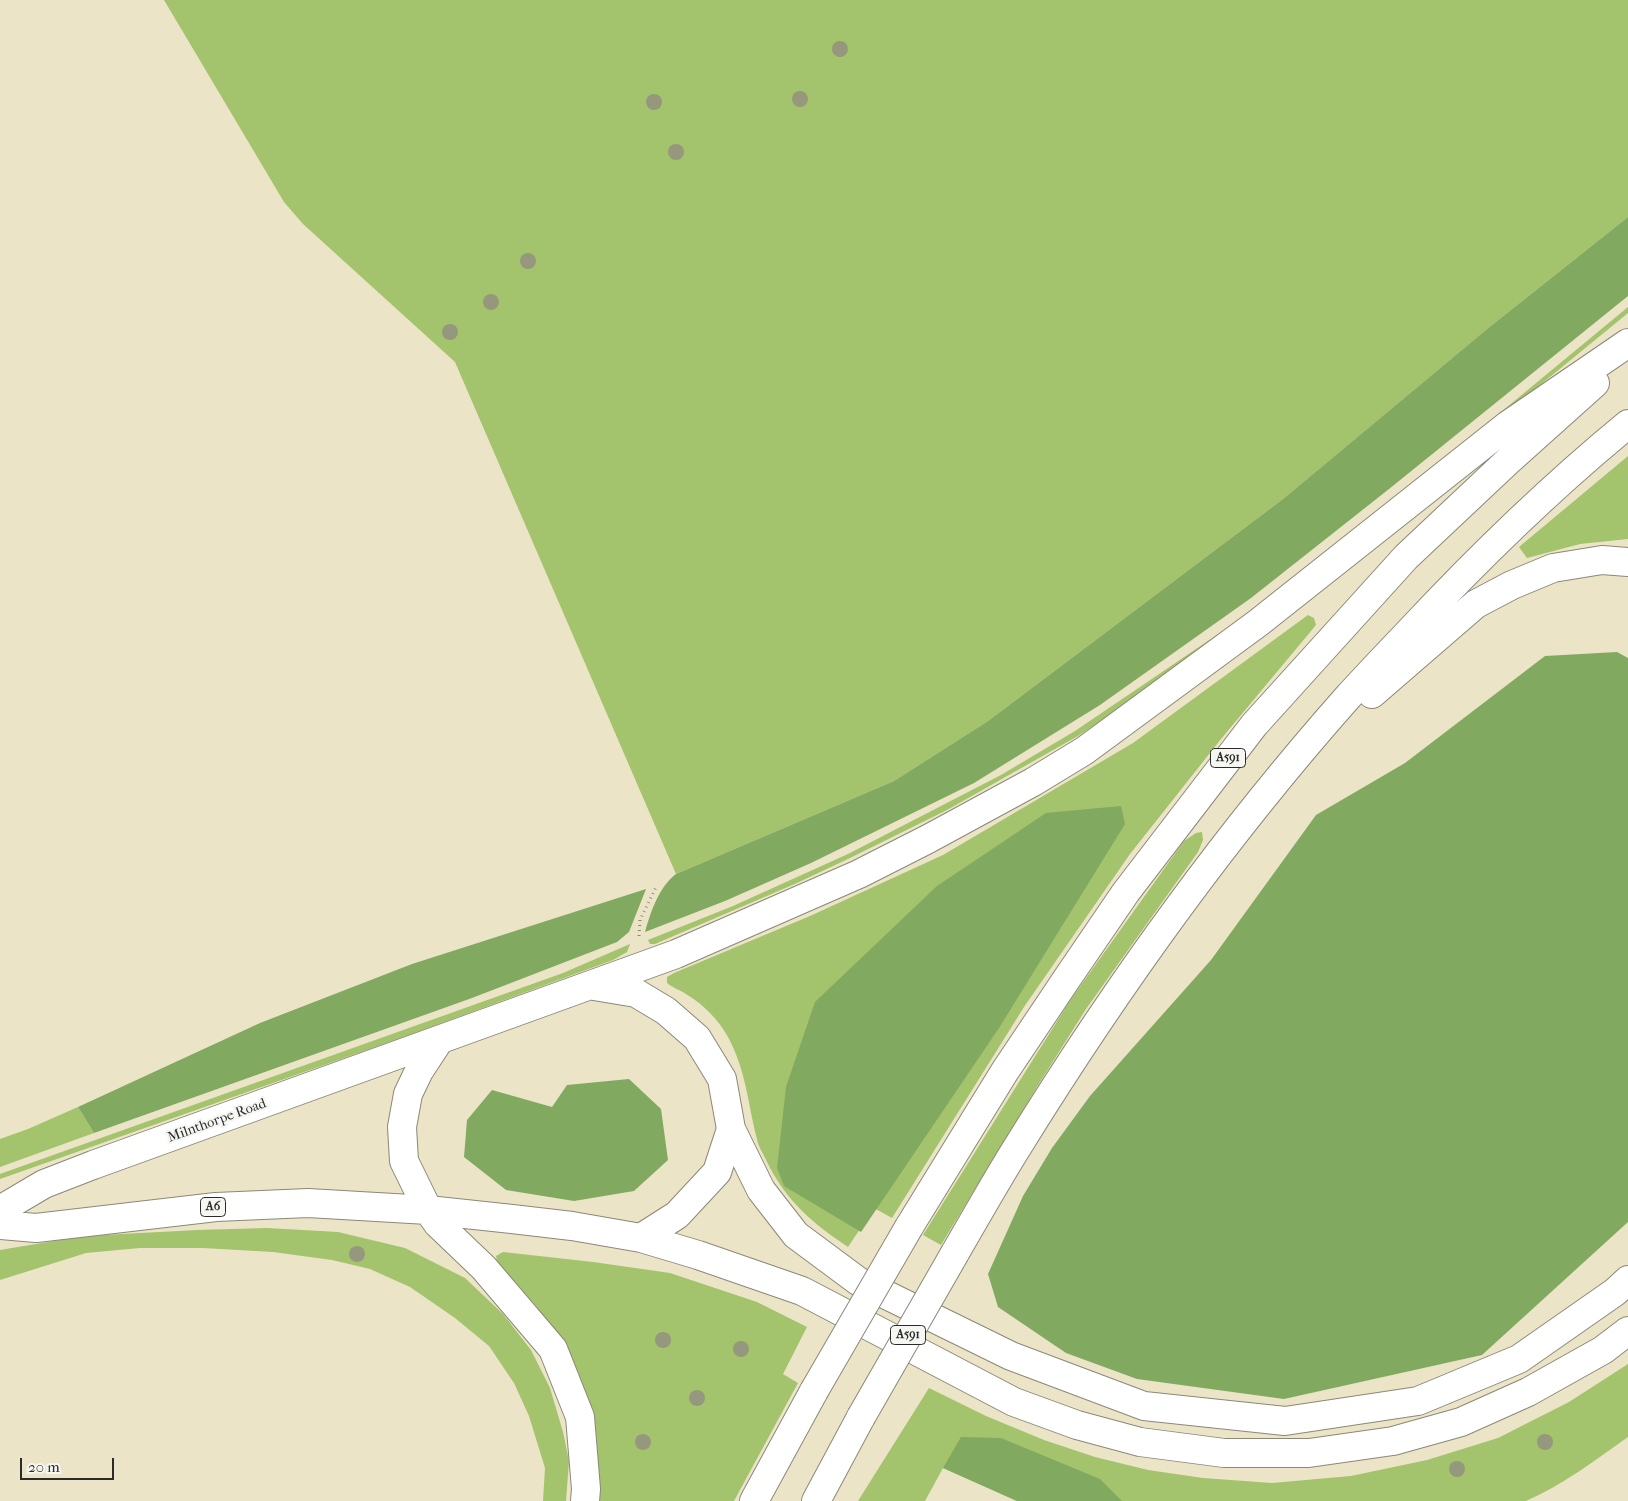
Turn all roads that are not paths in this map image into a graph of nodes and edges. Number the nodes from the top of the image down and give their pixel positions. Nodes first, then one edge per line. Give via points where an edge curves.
1 (1628, 344) edge
2 (1628, 355) edge
3 (1628, 424) edge
4 (1628, 562) edge
5 (1297, 756) junction
6 (590, 986) junction
7 (438, 1042) junction
8 (731, 1129) junction
9 (0, 1210) edge
10 (428, 1210) junction
11 (0, 1225) edge
12 (641, 1238) junction
13 (1628, 1280) edge
14 (1628, 1331) edge
15 (585, 1501) edge
16 (754, 1501) edge
17 (816, 1501) edge

1 - 6 highway, Milnthorpe Road via 1508,424 1258,623 1084,751 1033,782 859,874 676,954
2 - 16 highway, A591, bridge via 1406,557 1254,725 1126,892 1005,1071 909,1227
3 - 5 highway, A591 via 1582,462 1450,588
4 - 5 highway via 1602,560 1553,568 1476,604
5 - 17 highway, A591, bridge via 1167,923 1086,1040 955,1253
6 - 7 highway, Milnthorpe Road
6 - 8 highway via 636,993 666,1011 697,1038 722,1079
7 - 9 highway, Milnthorpe Road via 44,1184
7 - 10 highway via 408,1094 402,1127 404,1161
8 - 12 highway via 717,1172 677,1215
8 - 13 highway via 761,1190 796,1235 858,1281 1011,1356 1144,1406 1285,1421 1418,1400 1519,1359
10 - 11 highway, A6 via 308,1203 216,1207 36,1228
10 - 12 highway via 572,1226
10 - 15 highway via 438,1224 484,1268 552,1349 580,1417
12 - 14 highway via 802,1291 1014,1402 1077,1426 1140,1442 1224,1453 1309,1453 1393,1441 1461,1422 1528,1392 1603,1350

